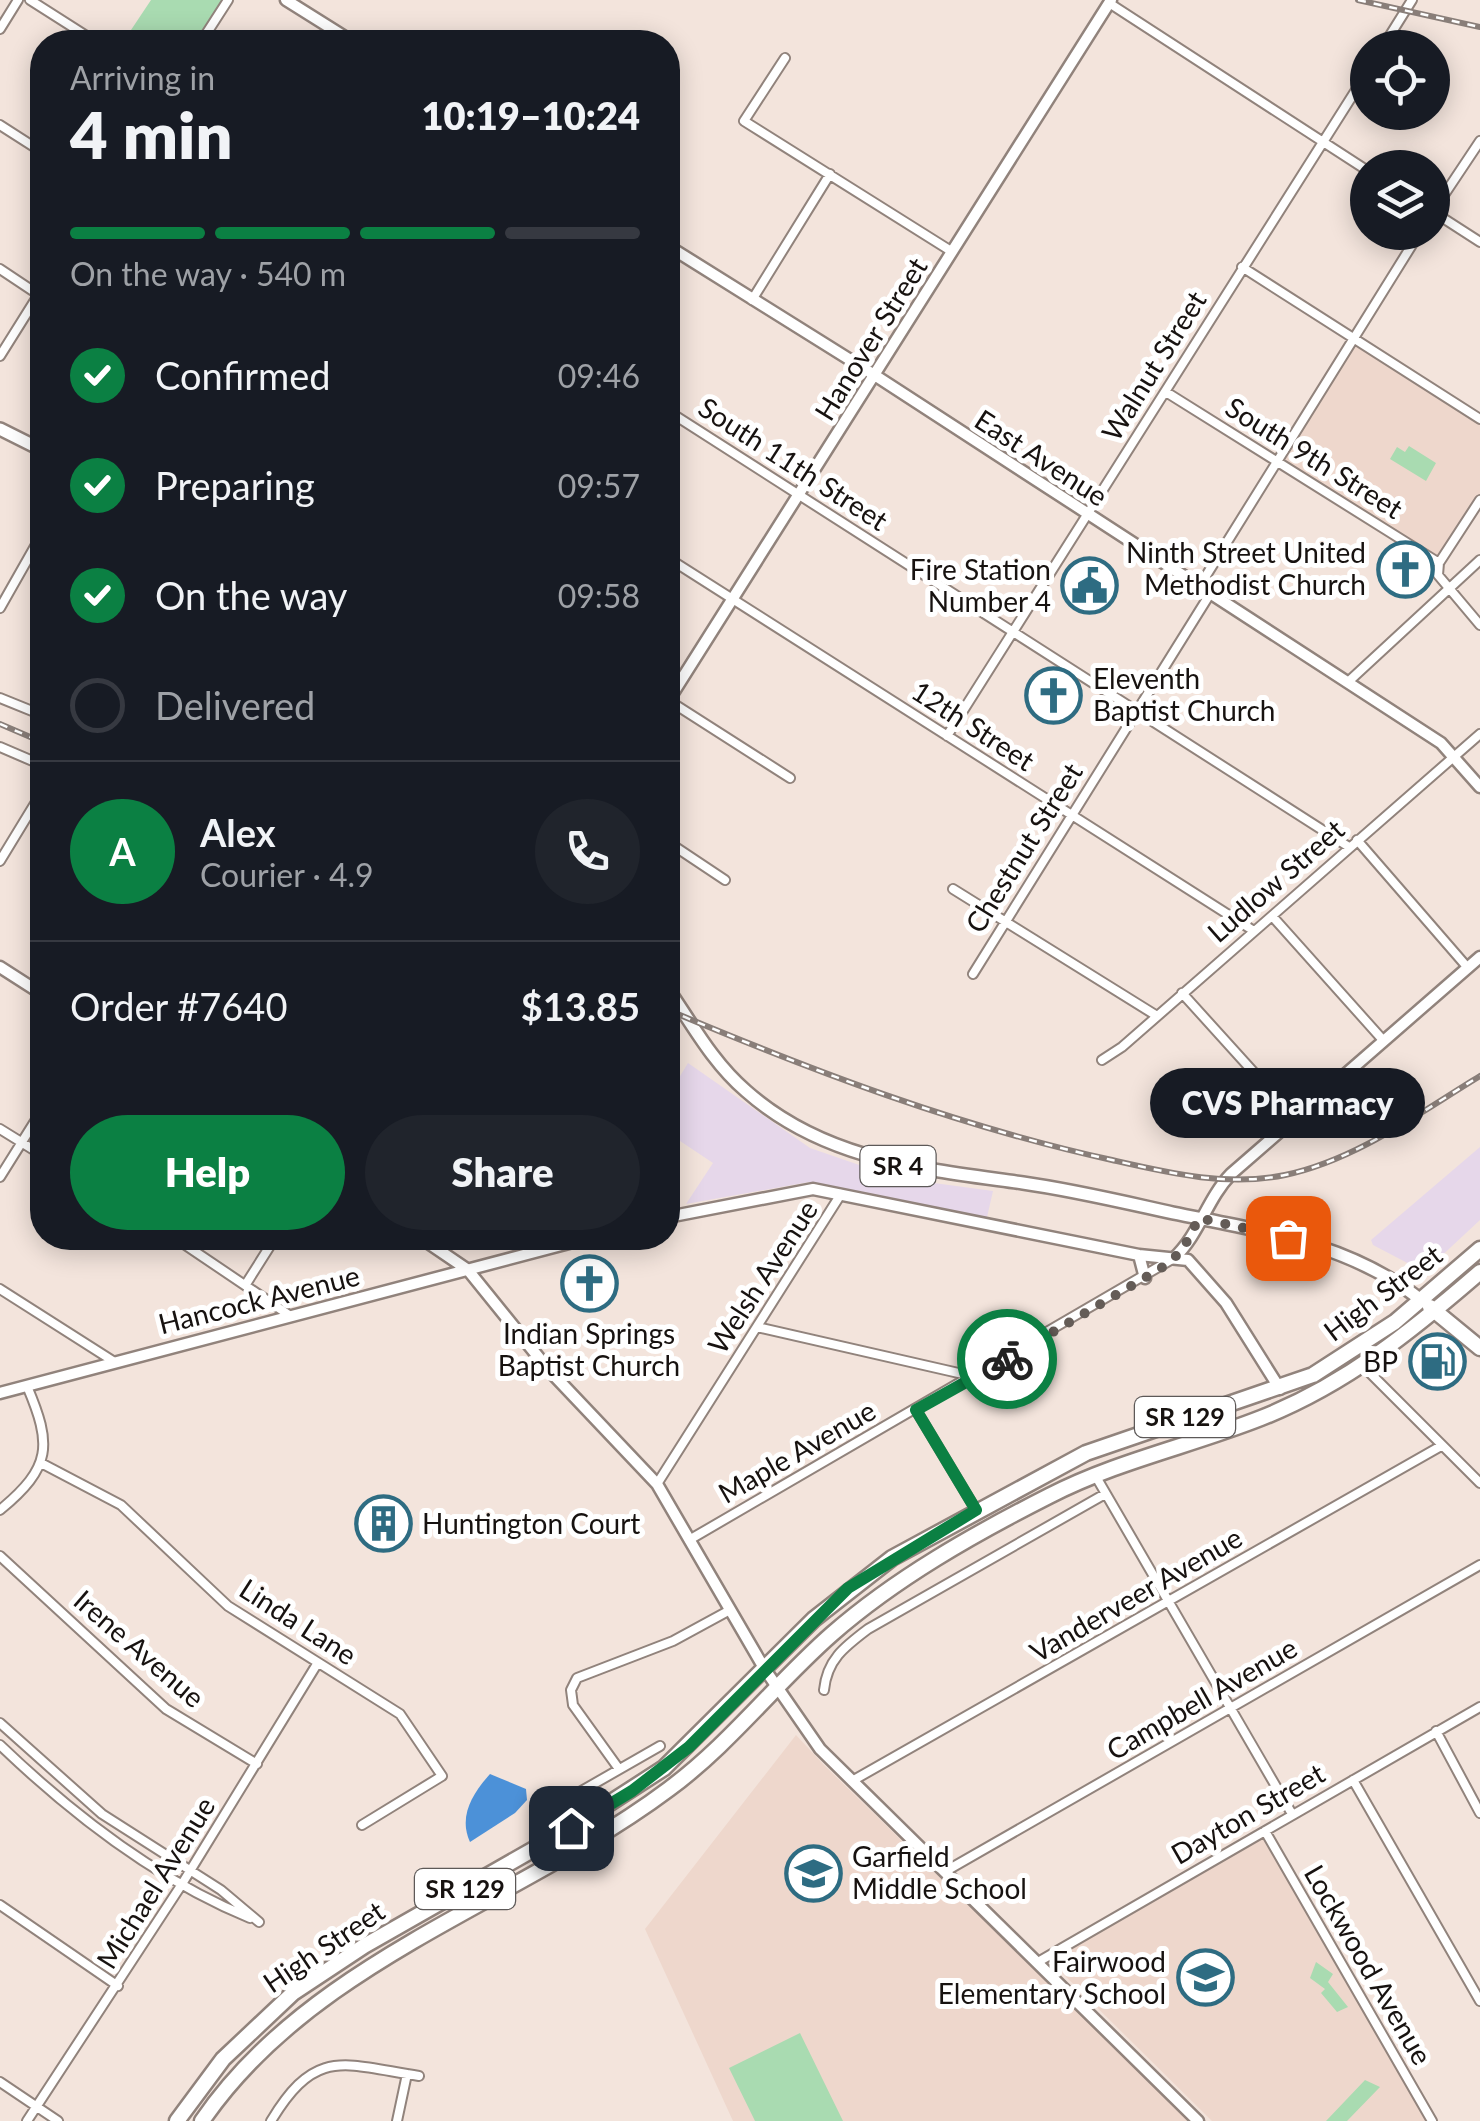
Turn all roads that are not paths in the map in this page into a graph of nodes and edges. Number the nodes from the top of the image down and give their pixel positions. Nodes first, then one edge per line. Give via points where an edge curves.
1 (18, 0) edge
2 (30, 0) edge
3 (228, 0) edge
4 (286, 0) edge
5 (1412, 0) edge
6 (1110, 2) edge
7 (0, 29) edge
8 (77, 30) edge
9 (209, 30) edge
10 (334, 30) edge
11 (1393, 30) edge
12 (785, 58) dead end
13 (1350, 99) edge
14 (0, 125) edge
15 (1480, 141) edge
16 (1322, 142) junction
17 (30, 144) edge
18 (1350, 159) edge
19 (830, 174) junction
20 (1450, 186) edge
21 (1450, 223) edge
22 (1480, 242) edge
23 (1409, 250) edge
24 (952, 252) junction
25 (680, 254) edge
26 (1242, 267) junction
27 (0, 269) edge
28 (30, 287) edge
29 (752, 300) junction
30 (30, 311) edge
31 (1355, 335) junction
32 (0, 356) edge
33 (876, 376) junction
34 (1166, 392) junction
35 (680, 418) edge
36 (1480, 418) edge
37 (0, 429) edge
38 (30, 444) edge
39 (1277, 462) junction
40 (801, 494) junction
41 (1480, 500) edge
42 (1087, 516) junction
43 (30, 555) edge
44 (1480, 560) edge
45 (1439, 563) junction
46 (680, 566) edge
47 (1199, 587) junction
48 (1446, 588) junction
49 (1210, 594) junction
50 (731, 599) junction
51 (0, 608) edge
52 (1480, 625) edge
53 (1014, 632) junction
54 (680, 681) edge
55 (1348, 682) junction
56 (0, 698) edge
57 (680, 708) edge
58 (30, 710) edge
59 (1137, 711) junction
60 (1480, 734) edge
61 (947, 736) junction
62 (0, 747) edge
63 (1454, 756) junction
64 (30, 760) edge
65 (790, 778) dead end
66 (1480, 787) edge
67 (30, 812) edge
68 (1070, 816) junction
69 (1353, 844) junction
70 (680, 850) edge
71 (0, 861) edge
72 (725, 880) dead end
73 (954, 888) dead end
74 (1272, 916) junction
75 (1005, 920) junction
76 (1254, 931) junction
77 (1480, 957) edge
78 (0, 967) edge
79 (1468, 968) junction
80 (973, 974) dead end
81 (30, 986) edge
82 (1182, 992) junction
83 (680, 1007) edge
84 (1157, 1016) junction
85 (1382, 1039) junction
86 (1102, 1060) dead end
87 (1295, 1118) junction
88 (0, 1128) edge
89 (30, 1129) edge
90 (22, 1142) junction
91 (30, 1147) edge
92 (0, 1177) edge
93 (841, 1194) junction
94 (680, 1215) edge
95 (1199, 1218) junction
96 (1480, 1248) edge
97 (194, 1250) edge
98 (268, 1250) edge
99 (439, 1250) edge
100 (543, 1250) edge
101 (1139, 1255) junction
102 (1174, 1258) junction
103 (468, 1270) junction
104 (1480, 1272) edge
105 (1145, 1278) junction
106 (246, 1284) junction
107 (0, 1290) edge
108 (1421, 1300) junction
109 (1436, 1312) junction
110 (290, 1315) junction
111 (757, 1327) junction
112 (1480, 1348) edge
113 (113, 1361) junction
114 (1363, 1366) junction
115 (976, 1377) junction
116 (27, 1386) junction
117 (1280, 1389) junction
118 (0, 1392) edge
119 (916, 1410) junction
120 (1441, 1446) junction
121 (41, 1464) junction
122 (1094, 1475) junction
123 (1480, 1483) edge
124 (656, 1484) junction
125 (1105, 1494) junction
126 (0, 1510) edge
127 (976, 1510) junction
128 (689, 1540) junction
129 (0, 1556) edge
130 (1480, 1565) edge
131 (1168, 1602) junction
132 (730, 1610) junction
133 (316, 1664) junction
134 (764, 1668) junction
135 (777, 1689) junction
136 (824, 1690) dead end
137 (1480, 1706) edge
138 (1229, 1708) junction
139 (0, 1723) edge
140 (1436, 1731) junction
141 (0, 1745) edge
142 (660, 1746) dead end
143 (256, 1764) junction
144 (618, 1769) junction
145 (1353, 1780) junction
146 (852, 1781) junction
147 (557, 1805) dead end
148 (1480, 1813) edge
149 (1292, 1814) junction
150 (362, 1826) dead end
151 (1265, 1830) junction
152 (946, 1871) junction
153 (189, 1873) junction
154 (182, 1884) junction
155 (0, 1905) edge
156 (1038, 1962) junction
157 (118, 1986) junction
158 (1480, 2000) edge
159 (407, 2074) junction
160 (419, 2076) dead end
161 (0, 2082) edge
162 (35, 2108) junction
163 (27, 2121) edge
164 (58, 2121) edge
165 (177, 2121) edge
166 (202, 2121) edge
167 (271, 2121) edge
168 (396, 2121) edge
169 (1198, 2121) edge
170 (1432, 2121) edge

1 - 7 street
2 - 8 street
3 - 9 street
4 - 10 street
5 - 11 street
6 - 16 street
6 - 24 street, Hanover Street
12 - 19 street via 744,122
13 - 16 street, Walnut Street
14 - 17 street
15 - 20 street
16 - 18 street
16 - 26 street, Walnut Street
19 - 24 street
19 - 29 street
21 - 22 street
23 - 31 street
24 - 33 street, Hanover Street
25 - 29 street, East Avenue
26 - 31 street
26 - 34 street, Walnut Street
27 - 28 street
29 - 33 street, East Avenue
30 - 32 street
31 - 36 street
31 - 39 street
33 - 40 street, Hanover Street
33 - 42 street, East Avenue
34 - 39 street, South 9th Street
34 - 42 street, Walnut Street
35 - 40 street, South 11th Street
37 - 38 main road
39 - 45 street, South 9th Street
39 - 47 street
40 - 50 street, Hanover Street
40 - 53 street, South 11th Street
41 - 45 street
42 - 47 street, East Avenue
42 - 53 street, Walnut Street
43 - 51 street
44 - 48 street
45 - 48 street
46 - 50 street, 12th Street
47 - 49 street, East Avenue
48 - 52 street
48 - 55 street
49 - 55 street, East Avenue
49 - 59 street, Chestnut Street
50 - 54 street, Hanover Street
50 - 61 street, 12th Street
53 - 59 street, South 11th Street
53 - 61 street, Walnut Street
55 - 63 street, East Avenue
56 - 58 street
57 - 65 street
59 - 68 street, Chestnut Street
59 - 69 street, South 11th Street
60 - 63 street, Ludlow Street
61 - 68 street, 12th Street
62 - 64 street
63 - 66 street, East Avenue
63 - 69 street, Ludlow Street
67 - 71 street
68 - 75 street, Chestnut Street
68 - 76 street, 12th Street
69 - 74 street, Ludlow Street
69 - 79 street, South 11th Street
70 - 72 street
73 - 75 street
74 - 76 street, Ludlow Street
74 - 85 street
75 - 80 street, Chestnut Street
75 - 84 street
76 - 82 street, Ludlow Street
77 - 79 street, Maple Avenue
78 - 81 street
79 - 85 street, Maple Avenue
82 - 84 street, Ludlow Street
82 - 87 street
83 - 95 main road, SR 4 via 746,1092 848,1151 897,1166
84 - 86 street, Ludlow Street
85 - 87 street, Maple Avenue
87 - 95 street, Maple Avenue via 1226,1180
88 - 90 street
89 - 90 street
90 - 91 street
90 - 92 street
93 - 94 street via 813,1189
93 - 101 street
93 - 111 street, Welsh Avenue
95 - 102 street, Maple Avenue
95 - 108 main road, SR 4 via 1335,1250
96 - 108 highway, High Street / SR 129
97 - 106 street
98 - 106 street
99 - 103 street
100 - 103 street, Hancock Avenue
101 - 102 street
101 - 105 street
102 - 105 street, Maple Avenue
102 - 117 street via 1192,1261 1206,1276
103 - 110 street, Hancock Avenue
103 - 124 street via 548,1369
104 - 109 highway, High Street / SR 129
105 - 115 street, Maple Avenue
106 - 110 street
107 - 113 street
108 - 109 highway, SR 4
108 - 117 highway, High Street / SR 129 via 1350,1353
109 - 112 highway, SR 4
109 - 114 highway, High Street / SR 129
110 - 113 street, Hancock Avenue
111 - 115 street
111 - 124 street, Welsh Avenue
113 - 116 street, Hancock Avenue
114 - 120 street
114 - 122 highway, High Street / SR 129 via 1259,1419
115 - 119 street, Maple Avenue
116 - 118 street, Hancock Avenue
116 - 121 street via 43,1423 47,1446
117 - 127 highway, High Street / SR 129 via 1121,1438
119 - 127 street
119 - 128 street, Maple Avenue
120 - 123 street
120 - 131 street, Vanderveer Avenue
121 - 126 street
121 - 133 street, Linda Lane via 122,1505 228,1606
122 - 125 street
122 - 135 highway, High Street / SR 129 via 866,1604
124 - 128 street
125 - 131 street
125 - 136 street via 868,1629 841,1650 826,1671
127 - 134 highway, High Street / SR 129 via 848,1588
128 - 132 street
129 - 143 street, Irene Avenue via 166,1709
130 - 138 street, Campbell Avenue
131 - 138 street
131 - 146 street, Vanderveer Avenue
132 - 134 street
132 - 144 street via 577,1678 570,1690 573,1705
133 - 143 street, Michael Avenue
133 - 150 street, Linda Lane via 400,1714 442,1776
134 - 135 street
134 - 165 highway, High Street / SR 129 via 689,1747 632,1791 293,1994 223,2059
135 - 146 street
135 - 166 highway, High Street / SR 129 via 669,1790 316,2005 248,2063
137 - 140 street, Dayton Street
138 - 149 street
138 - 152 street, Campbell Avenue
139 - 153 street via 87,1802
140 - 145 street, Dayton Street
140 - 148 street
141 - 154 street via 89,1823
142 - 144 street
143 - 153 street, Michael Avenue
144 - 147 street
145 - 149 street, Dayton Street
145 - 158 street
146 - 152 street
149 - 151 street, Dayton Street
151 - 156 street, Dayton Street
151 - 170 street, Lockwood Avenue
152 - 156 street
153 - 154 street, Michael Avenue
153 - 154 street via 259,1922
154 - 157 street, Michael Avenue
155 - 157 street
156 - 169 street
157 - 162 street, Michael Avenue
159 - 160 street
159 - 167 street via 331,2064 292,2086
159 - 168 street
161 - 162 street
162 - 163 street, Michael Avenue
162 - 164 street

